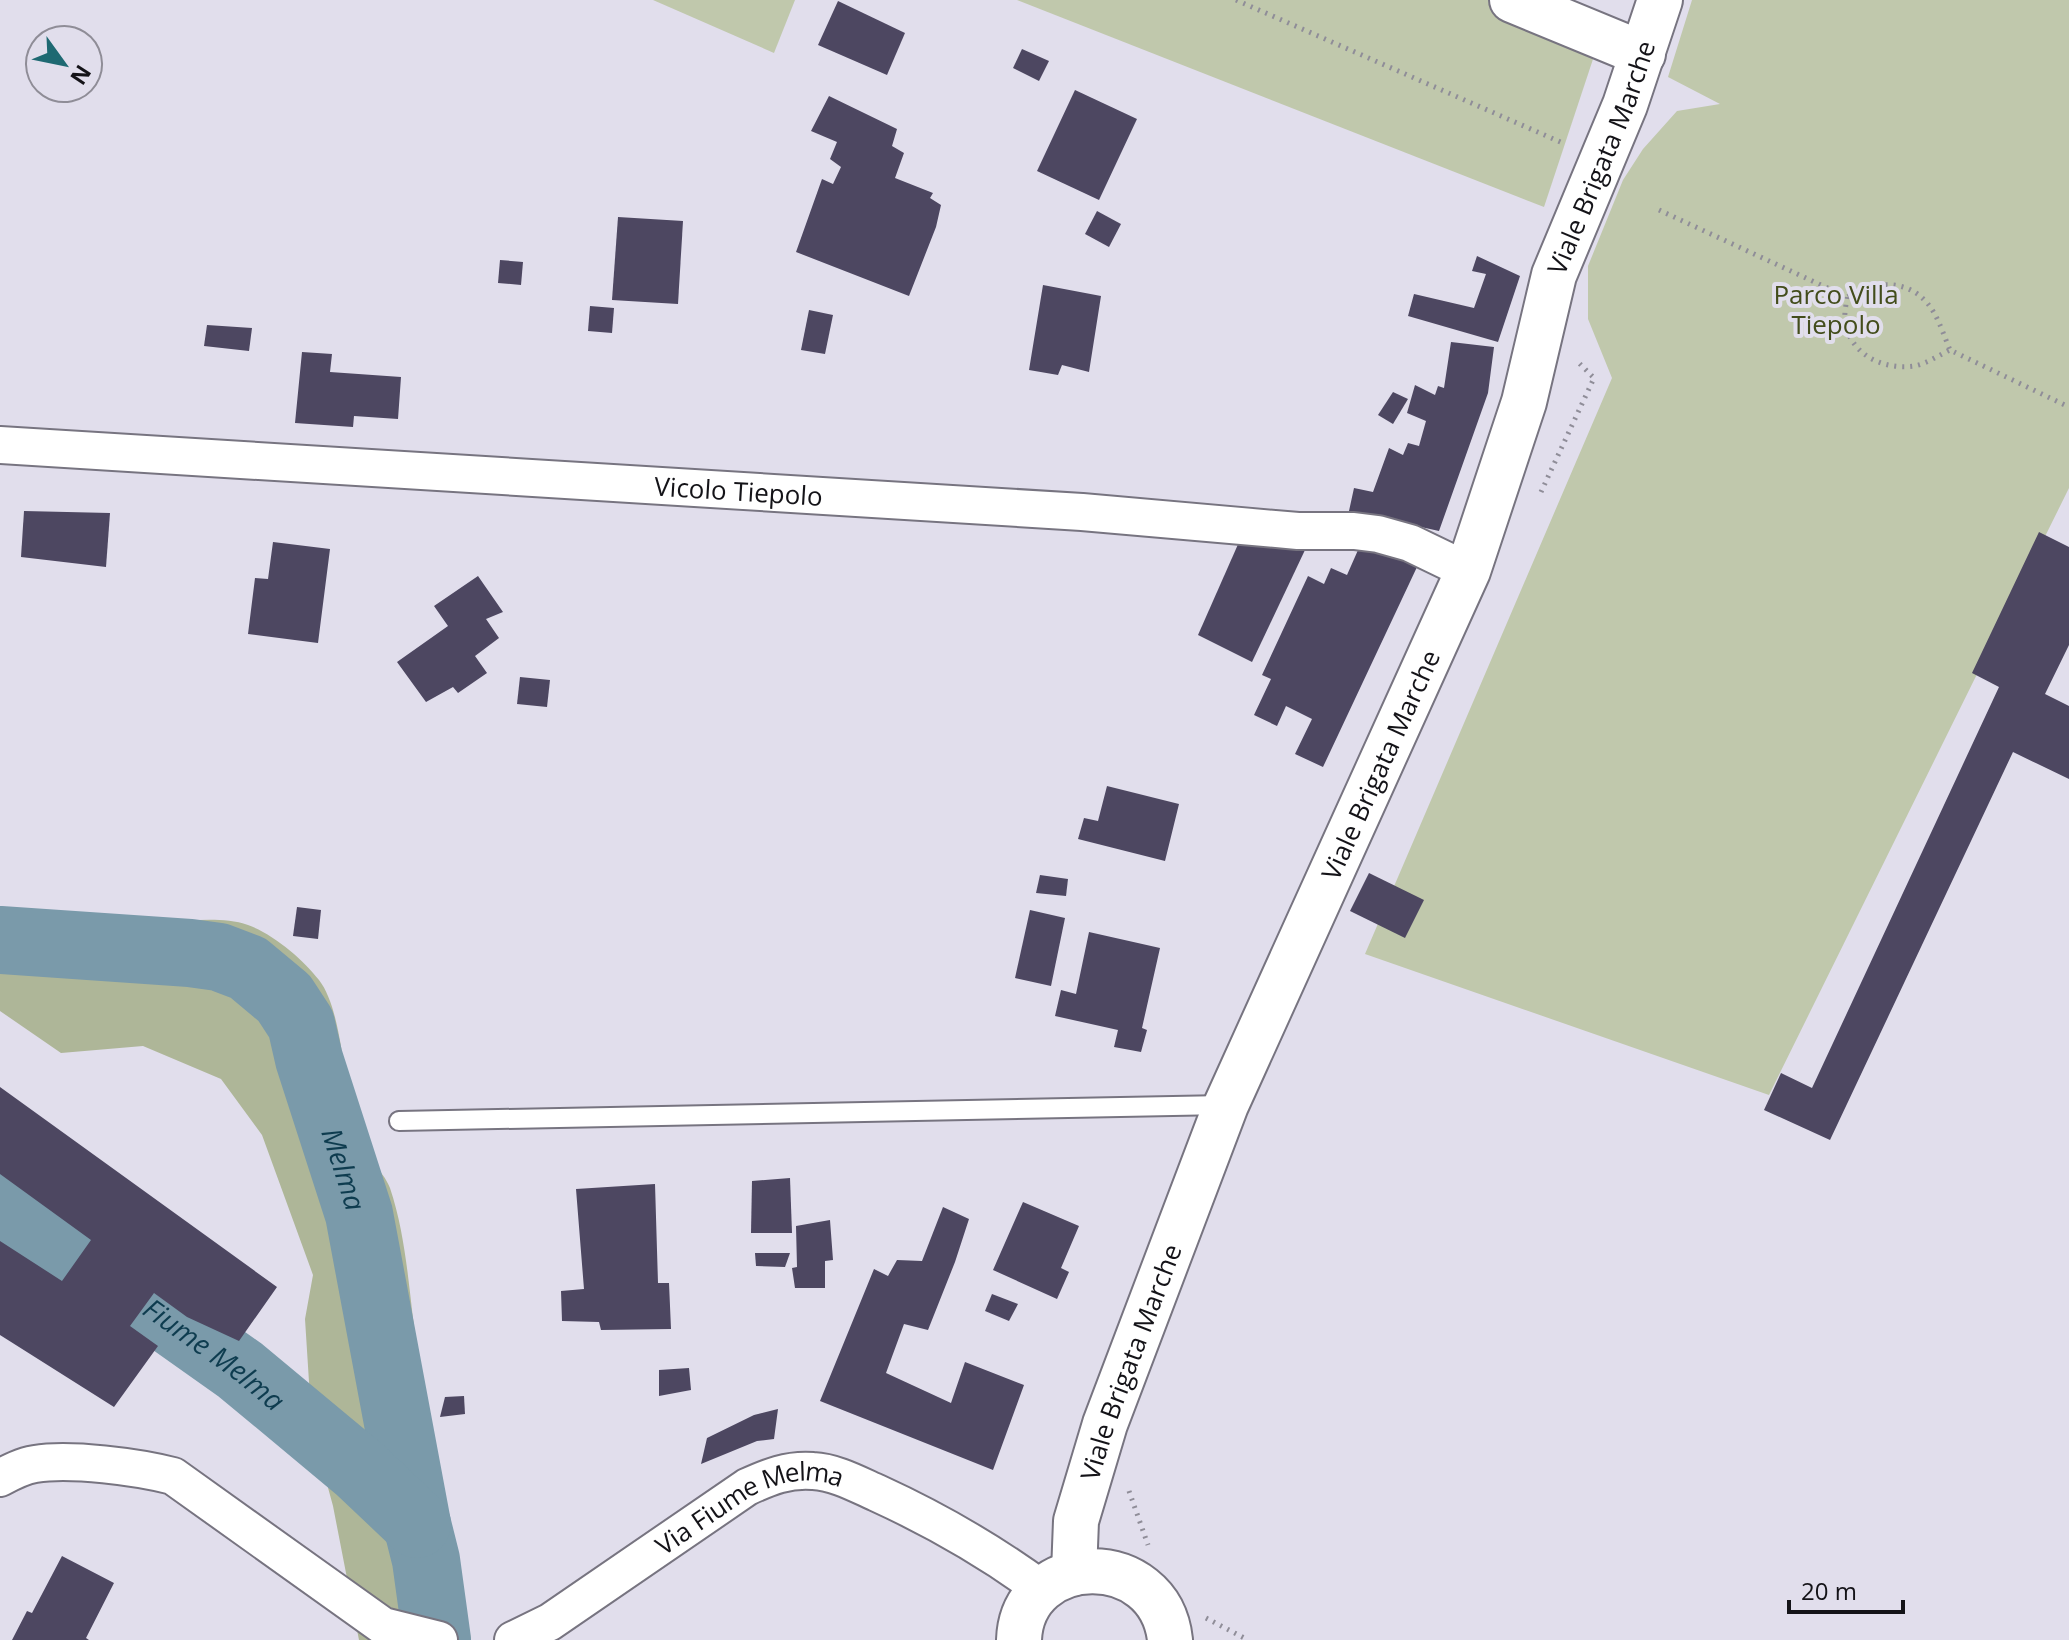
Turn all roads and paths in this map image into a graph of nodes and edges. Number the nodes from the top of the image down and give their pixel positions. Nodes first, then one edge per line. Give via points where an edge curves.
1 (1236, 0) edge
2 (1512, 0) edge
3 (1660, 0) edge
4 (1643, 54) junction
5 (1566, 145) dead end
6 (1659, 210) dead end
7 (1847, 297) junction
8 (1950, 350) junction
9 (1594, 378) dead end
10 (2069, 407) edge
11 (0, 445) edge
12 (1540, 492) dead end
13 (1468, 571) junction
14 (1226, 1105) junction
15 (399, 1121) dead end
16 (0, 1478) edge
17 (1127, 1484) dead end
18 (1076, 1521) junction
19 (996, 1555) junction
20 (1135, 1561) junction
21 (1058, 1581) junction
22 (1180, 1633) edge
23 (1019, 1636) edge
24 (424, 1637) edge
25 (513, 1640) edge
26 (1248, 1640) edge

1 - 5 path
2 - 4 street
3 - 4 street, Viale Brigata Marche
4 - 13 street, Viale Brigata Marche via 1554,275 1524,402
6 - 7 path
7 - 8 path via 1868,286 1903,288 1929,304
7 - 8 path via 1845,323 1866,357 1917,366
8 - 10 path
9 - 12 path
11 - 13 street, Vicolo Tiepolo via 1354,531 1410,543
13 - 14 street, Viale Brigata Marche
14 - 15 lane
14 - 18 street, Viale Brigata Marche via 1105,1424
16 - 24 street via 35,1464 61,1463 173,1476 383,1626
17 - 20 path
18 - 20 street
18 - 21 street, Viale Brigata Marche
19 - 21 street, Via Fiume Melma
19 - 23 street
19 - 25 street, Via Fiume Melma via 848,1481 795,1470 747,1487 550,1622
20 - 21 street
20 - 22 street via 1139,1584
21 - 23 street via 1028,1610
22 - 26 path

